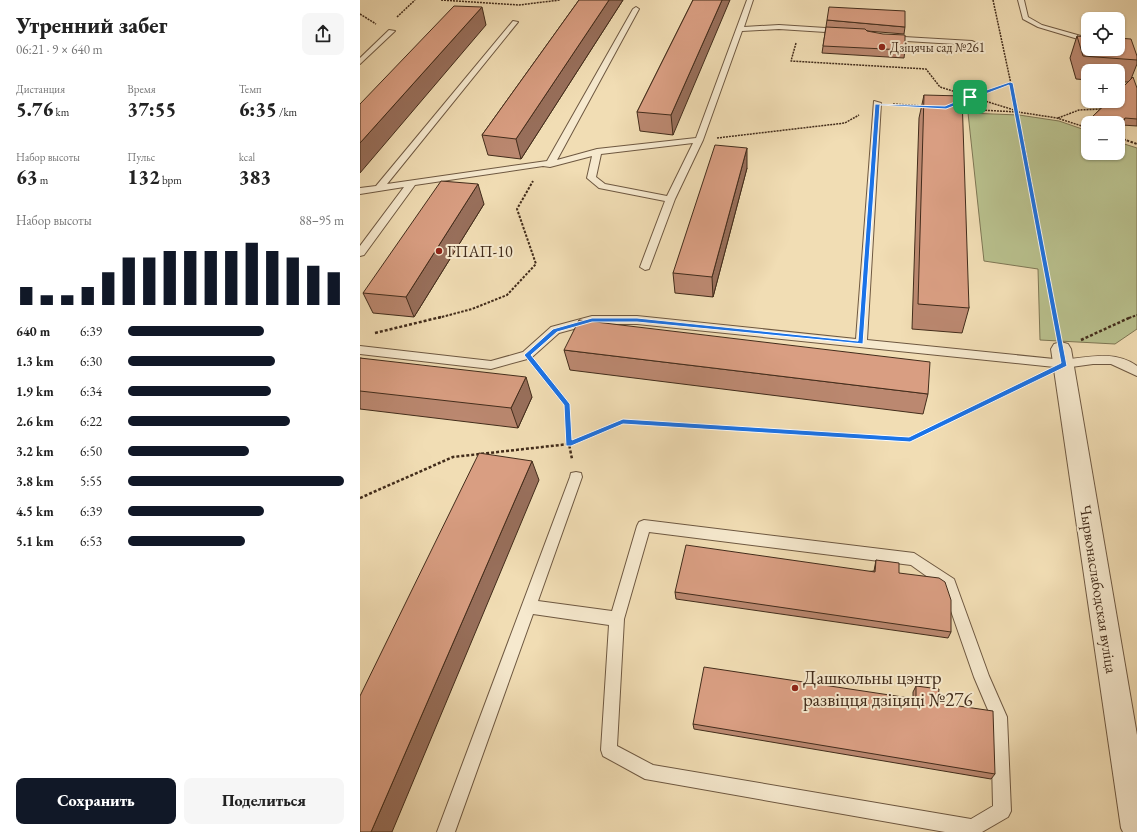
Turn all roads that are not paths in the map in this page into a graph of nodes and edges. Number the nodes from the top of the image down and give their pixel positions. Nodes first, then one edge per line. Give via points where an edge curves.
1 (750, 0) edge
2 (1021, 0) edge
3 (636, 9) dead end
4 (515, 22) dead end
5 (740, 29) junction
6 (391, 31) dead end
7 (847, 32) edge
8 (882, 38) edge
9 (1081, 38) edge
10 (972, 43) dead end
11 (360, 62) edge
12 (878, 104) road end
13 (699, 140) junction
14 (596, 152) junction
15 (546, 164) junction
16 (412, 183) junction
17 (379, 188) junction
18 (360, 191) edge
19 (670, 199) junction
20 (360, 253) edge
21 (645, 267) dead end
22 (861, 343) junction
23 (360, 350) edge
24 (1063, 357) junction
25 (1137, 372) edge
26 (576, 477) road end
27 (529, 607) junction
28 (617, 619) junction
29 (1135, 798) edge
30 (1137, 828) edge
31 (446, 832) edge

1 - 5 lane
2 - 9 lane via 1025,18 1040,26
3 - 15 lane
4 - 17 lane
5 - 7 lane via 779,27
5 - 13 lane
6 - 11 lane
8 - 10 lane
12 - 22 lane
13 - 14 lane
13 - 19 lane
14 - 15 lane
14 - 19 lane via 591,178 602,186
15 - 16 lane
16 - 17 lane
16 - 20 lane
17 - 18 lane
19 - 21 lane
22 - 23 lane via 637,320 592,320 555,330 527,355 491,365
22 - 24 lane
24 - 25 lane via 1112,359 1126,362
24 - 29 street, Чырвонаслабодская вуліца
26 - 27 lane
27 - 28 lane
27 - 31 lane
28 - 28 lane via 609,750 651,773 972,828 1002,811 998,717 949,584 914,559 644,526
29 - 30 street, Чырвонаслабодская вуліца

